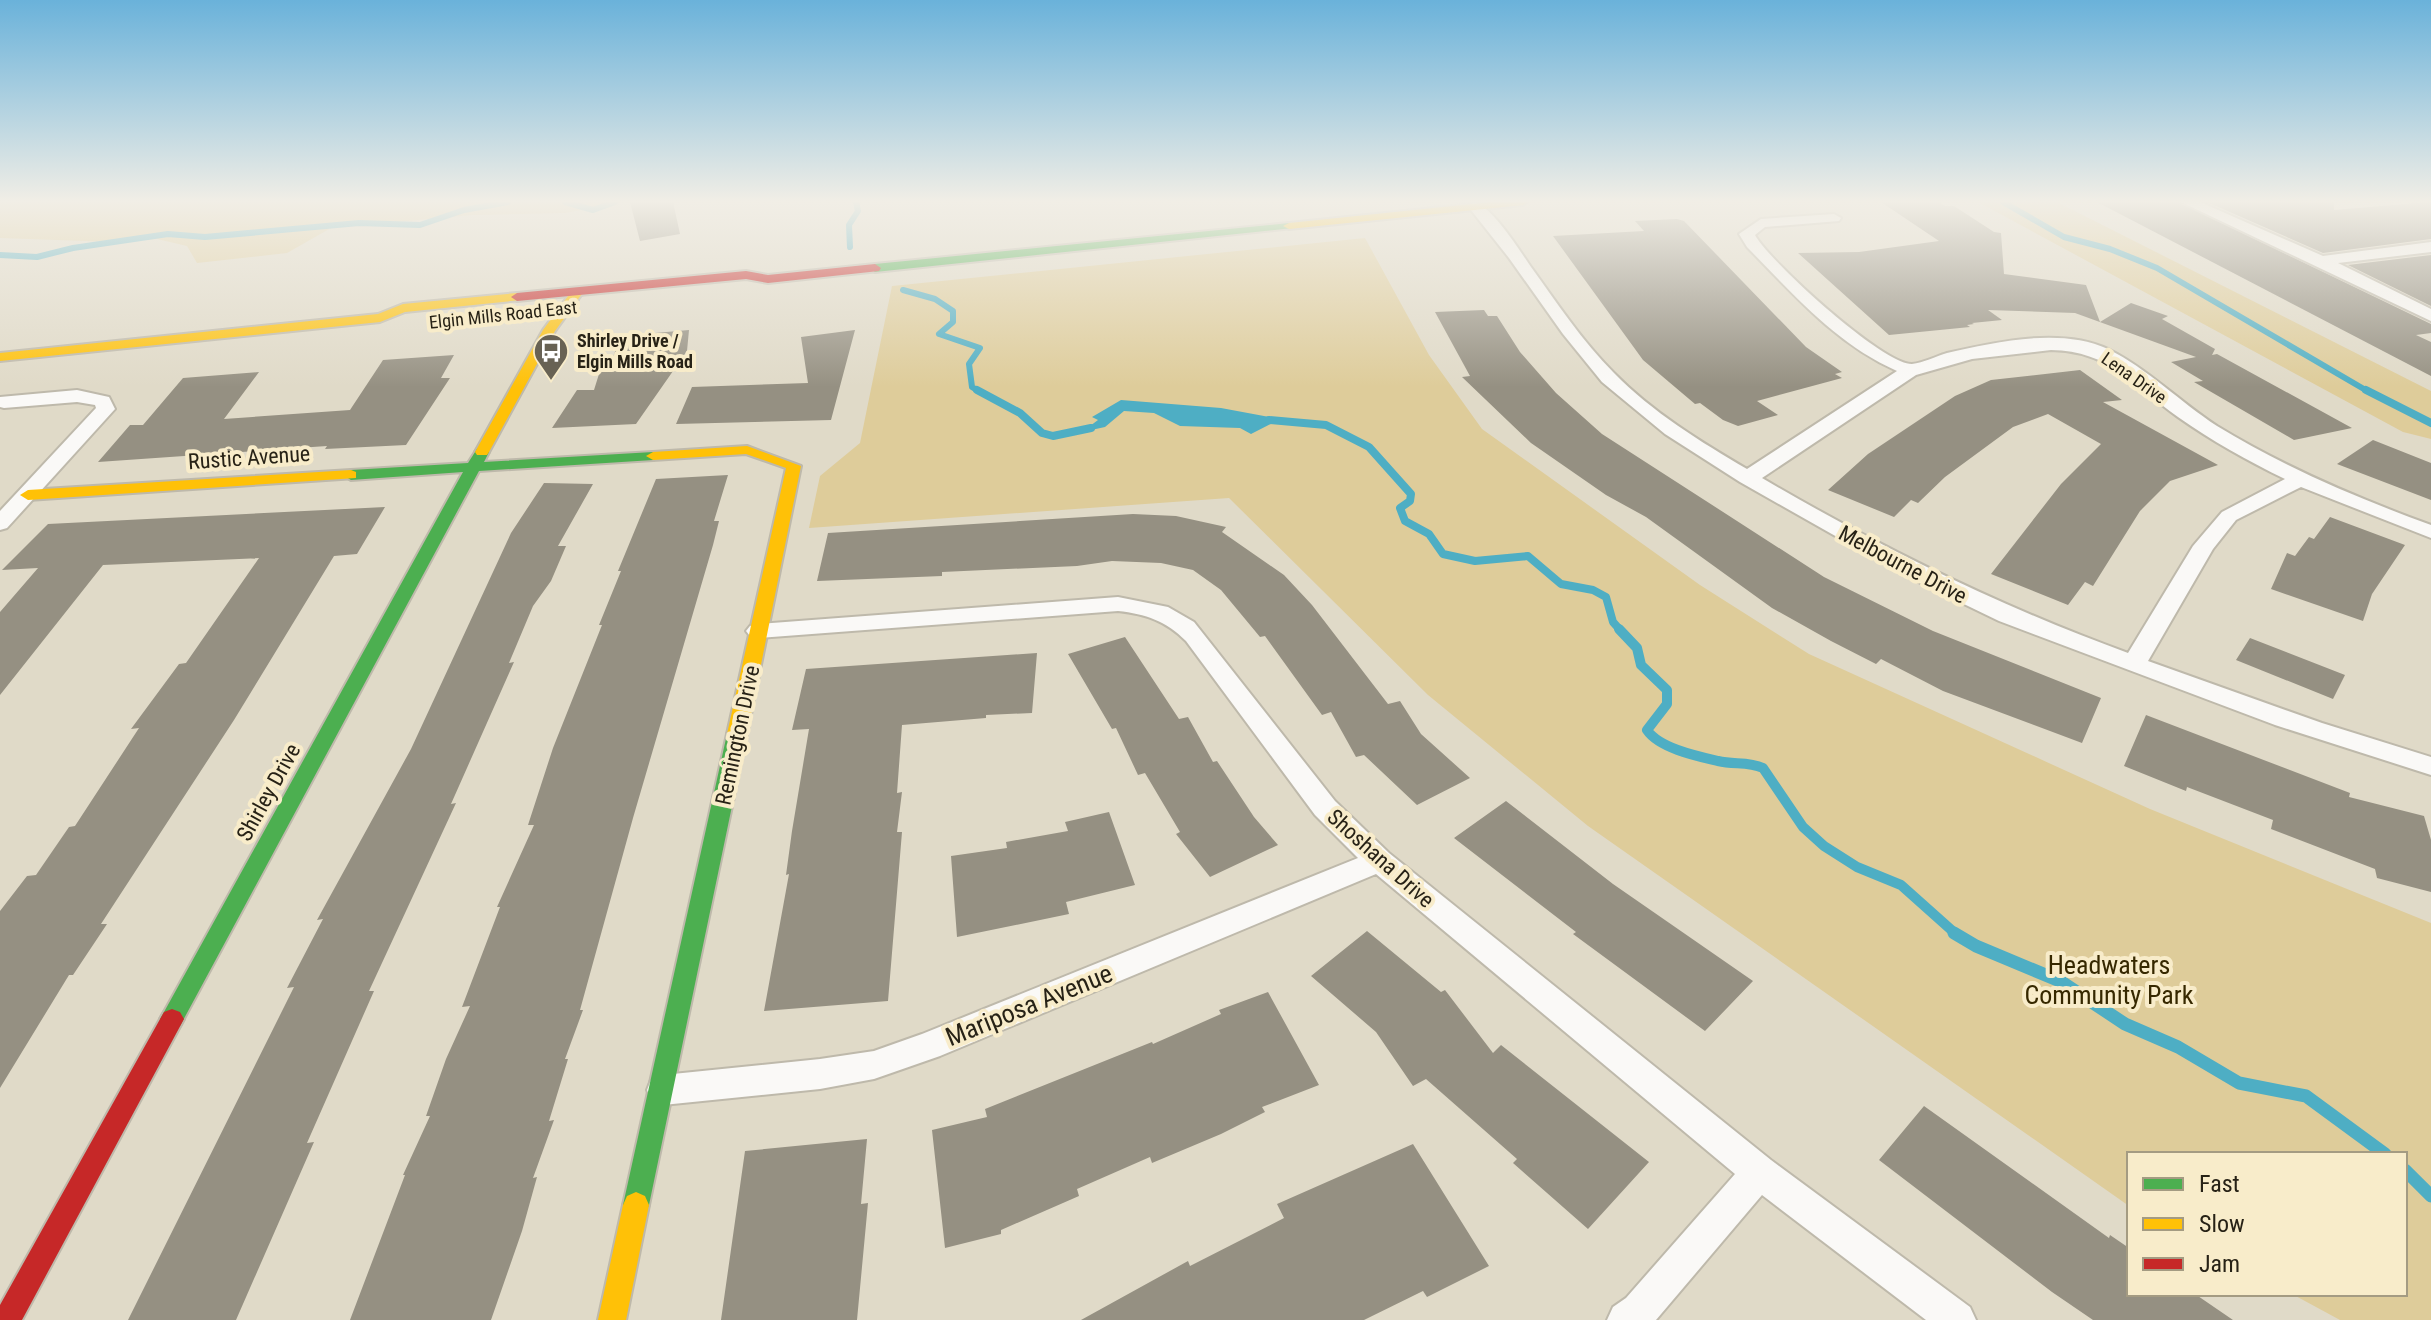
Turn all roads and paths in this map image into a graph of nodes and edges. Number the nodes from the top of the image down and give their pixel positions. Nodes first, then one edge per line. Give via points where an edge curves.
1 (919, 264) edge
2 (1522, 264) edge
3 (1773, 264) edge
4 (2326, 264) edge
5 (768, 279) junction
6 (578, 291) junction
7 (565, 308) junction
8 (2431, 316) edge
9 (380, 318) junction
10 (0, 357) edge
11 (1910, 370) junction
12 (4, 402) dead end
13 (474, 466) junction
14 (1747, 478) junction
15 (2298, 480) junction
16 (28, 495) junction
17 (0, 524) edge
18 (2431, 532) edge
19 (758, 631) junction
20 (2134, 664) junction
21 (2431, 766) edge
22 (1379, 861) junction
23 (663, 1090) junction
24 (1759, 1172) junction
25 (7, 1320) edge
26 (612, 1320) edge
27 (1626, 1320) edge
28 (1957, 1320) edge

1 - 5 street, Elgin Mills Road East
2 - 14 street, Melbourne Drive via 1601,371 1657,419
3 - 11 street via 1845,334 1881,360
4 - 8 street
5 - 6 street, Elgin Mills Road East via 746,275
5 - 7 street, Elgin Mills Road East via 743,289
6 - 7 street, Shirley Drive
6 - 9 street, Elgin Mills Road East via 403,308
7 - 9 street, Elgin Mills Road East via 407,325
7 - 13 street, Shirley Drive
9 - 10 street, Elgin Mills Road East
11 - 14 street, Lena Drive
11 - 15 street, Lena Drive via 1946,359 2043,345 2088,348 2193,419
12 - 16 street via 77,396 102,401 106,409
13 - 16 street, Rustic Avenue
13 - 19 street, Remington Drive via 747,450 794,466
13 - 25 street, Shirley Drive
14 - 20 street, Melbourne Drive via 1902,567 1982,605
15 - 18 street, Lena Drive
15 - 20 street via 2229,516 2204,546
16 - 17 street
19 - 22 street, Shoshana Drive via 1118,604 1164,611 1194,636 1325,808
19 - 23 street, Remington Drive
20 - 21 street, Melbourne Drive via 2368,749
22 - 23 street, Mariposa Avenue via 874,1065
22 - 24 street, Shoshana Drive
23 - 26 street, Remington Drive
24 - 27 street
24 - 28 street, Shoshana Drive

